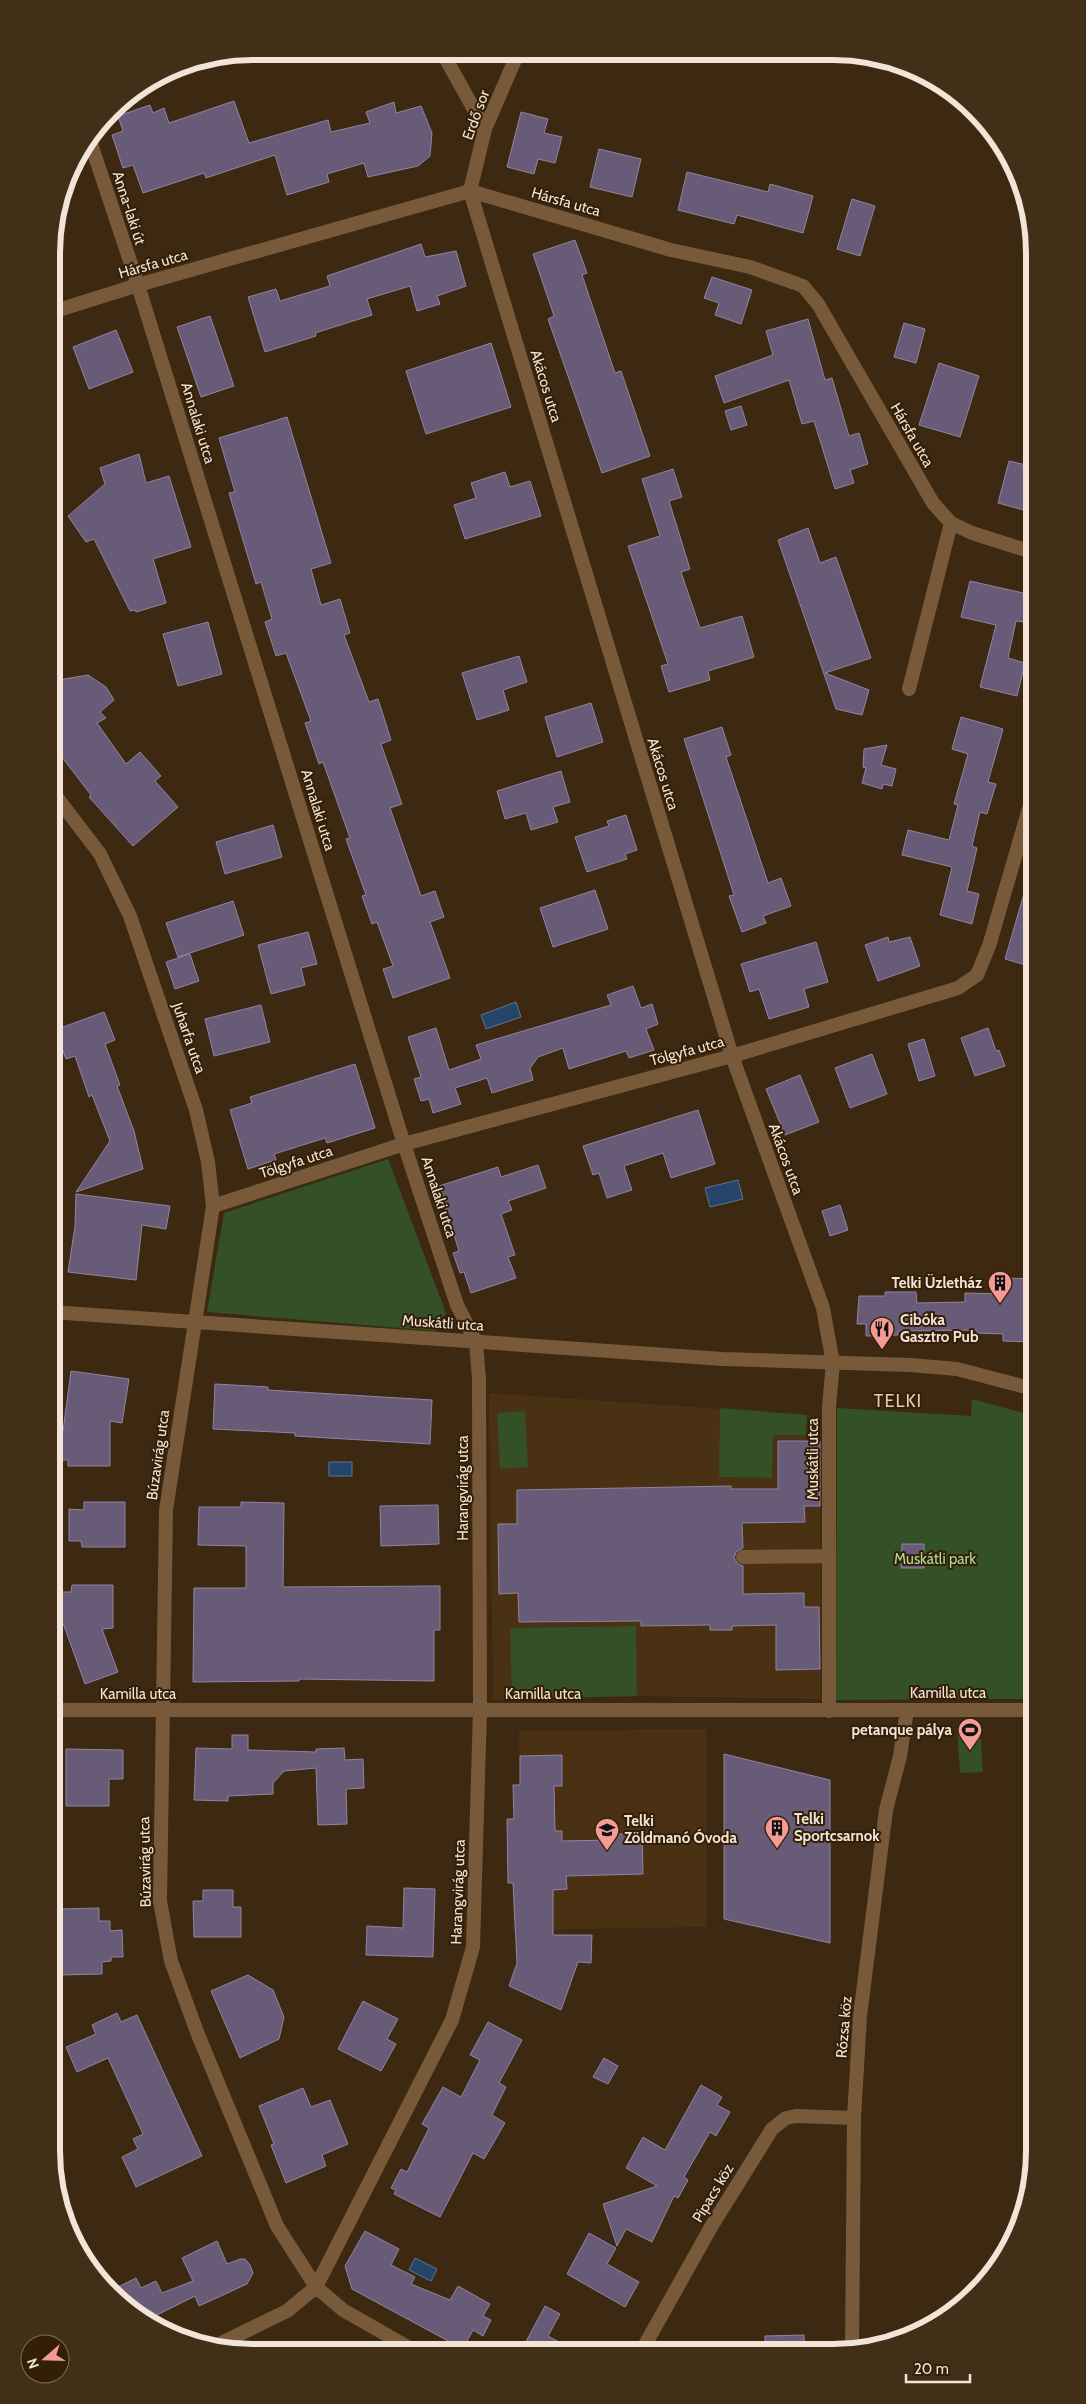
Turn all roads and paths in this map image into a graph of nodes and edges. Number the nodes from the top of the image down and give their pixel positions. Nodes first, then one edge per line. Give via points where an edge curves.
1 (446, 60) edge
2 (515, 60) edge
3 (485, 129) junction
4 (92, 147) edge
5 (470, 191) junction
6 (138, 285) junction
7 (60, 309) edge
8 (951, 523) junction
9 (1026, 550) edge
10 (909, 689) dead end
11 (60, 801) edge
12 (1026, 819) edge
13 (732, 1056) junction
14 (404, 1144) junction
15 (213, 1206) junction
16 (60, 1312) edge
17 (194, 1320) junction
18 (476, 1342) junction
19 (833, 1363) junction
20 (1026, 1388) edge
21 (828, 1556) junction
22 (743, 1557) dead end
23 (60, 1710) edge
24 (162, 1710) junction
25 (480, 1710) junction
26 (907, 1710) junction
27 (1026, 1710) edge
28 (829, 1711) junction
29 (854, 2118) junction
30 (316, 2287) junction
31 (225, 2341) edge
32 (852, 2343) edge
33 (402, 2344) edge
34 (645, 2344) edge

1 - 3 street
2 - 3 street, Erdő sor
3 - 5 street, Erdő sor
4 - 6 street, Anna-laki út
5 - 6 street, Hársfa utca
5 - 8 street, Hársfa utca via 671,250 750,266 803,286 818,304 933,503
5 - 13 street, Akácos utca
6 - 7 street, Hársfa utca
6 - 14 street, Annalaki utca
8 - 9 street, Hársfa utca
8 - 10 street
11 - 15 street, Juharfa utca via 100,854 130,916 196,1110 208,1162
12 - 13 street, Tölgyfa utca via 989,946 977,975 958,988
13 - 14 street, Tölgyfa utca
13 - 19 street, Akácos utca via 824,1308
14 - 15 street, Tölgyfa utca
14 - 18 street, Annalaki utca via 457,1305
15 - 17 street, Juharfa utca
16 - 17 street, Muskátli utca
17 - 18 street, Muskátli utca
17 - 24 street, Búzavirág utca via 166,1510
18 - 19 street, Muskátli utca
18 - 25 street, Harangvirág utca via 479,1379
19 - 20 street, Muskátli utca via 957,1369
19 - 21 street, Muskátli utca
21 - 22 street
21 - 28 street, Muskátli utca
23 - 24 street, Kamilla utca
24 - 25 street, Kamilla utca
24 - 30 street, Búzavirág utca via 160,1901 171,1961 277,2226
25 - 28 street, Kamilla utca
25 - 30 street, Harangvirág utca via 473,1947 452,2020
26 - 27 street, Kamilla utca
26 - 28 street, Kamilla utca
26 - 29 street, Rózsa köz via 900,1756 886,1810 860,2016
29 - 32 street, Rózsa köz
29 - 34 street, Pipacs köz via 796,2116 786,2118 772,2128 711,2227
30 - 31 street, Harangvirág utca via 287,2311
30 - 33 street, Búzavirág utca via 343,2310

